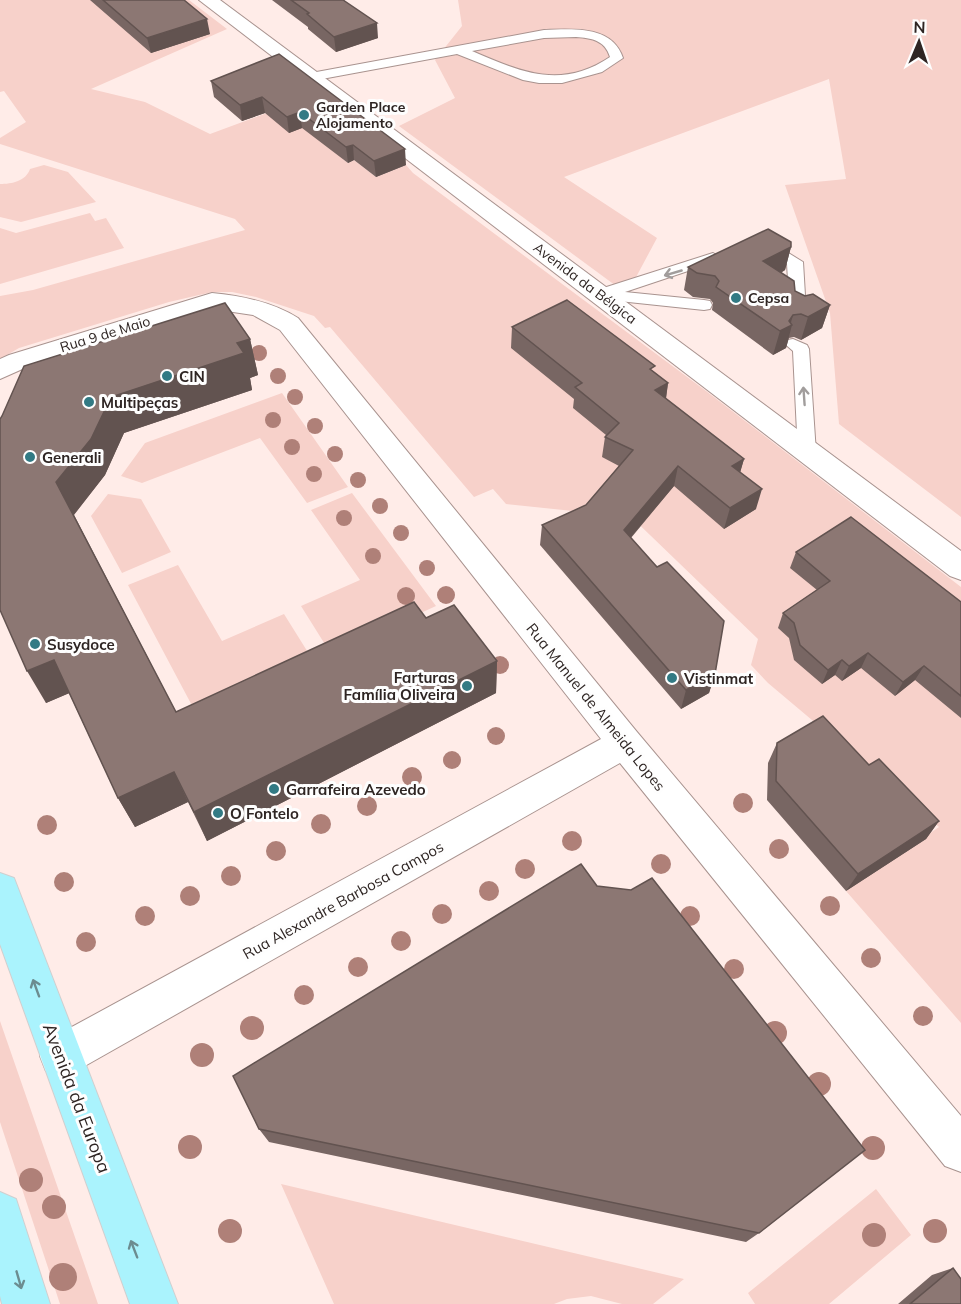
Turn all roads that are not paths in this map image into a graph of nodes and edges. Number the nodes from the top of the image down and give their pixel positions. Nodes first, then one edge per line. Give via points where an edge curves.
1 (208, 0) edge
2 (458, 50) junction
3 (311, 77) junction
4 (748, 244) edge
5 (728, 252) edge
6 (600, 294) junction
7 (212, 301) joint
8 (705, 305) dead end
9 (798, 312) edge
10 (798, 344) dead end
11 (0, 370) edge
12 (807, 453) junction
13 (961, 568) edge
14 (625, 743) junction
15 (0, 891) edge
16 (61, 1056) junction
17 (961, 1149) edge
18 (0, 1215) edge
19 (26, 1304) edge
20 (154, 1304) edge

1 - 3 street, Avenida da Bélgica
2 - 2 lane via 567,32 608,42 617,58 585,74 546,80
2 - 3 lane
3 - 6 street, Avenida da Bélgica
4 - 9 lane via 758,240 795,262
5 -> 6 lane
6 - 8 lane
6 - 12 street, Avenida da Bélgica
7 - 11 street, Rua 9 de Maio via 29,357
7 - 14 street, Rua Manuel de Almeida Lopes via 242,303 289,324
12 -> 10 lane
12 - 13 street, Avenida da Bélgica
14 - 16 street, Rua Alexandre Barbosa Campos
14 - 17 street, Rua Manuel de Almeida Lopes
16 -> 15 main road, Avenida da Europa
20 -> 16 main road, Avenida da Europa
18 -> 19 main road

